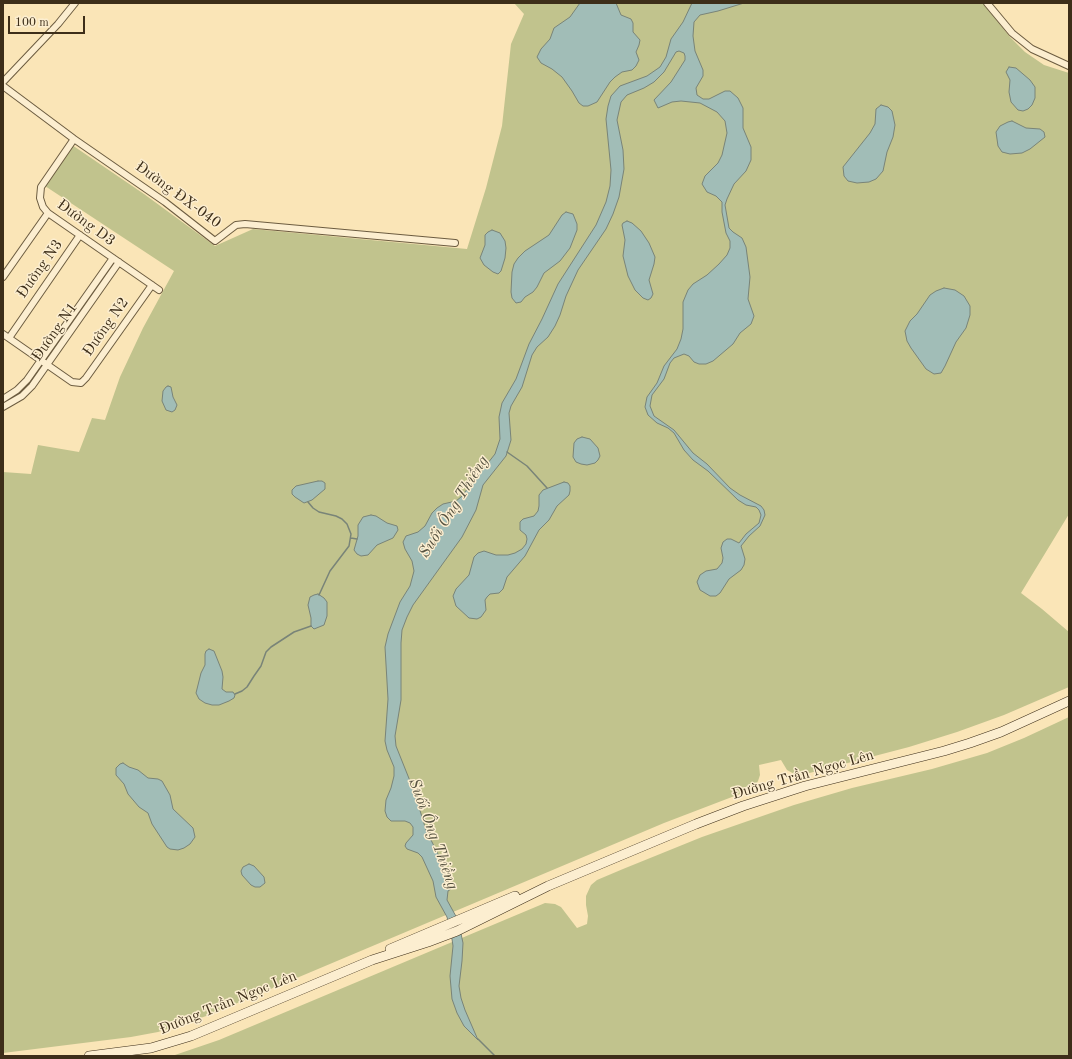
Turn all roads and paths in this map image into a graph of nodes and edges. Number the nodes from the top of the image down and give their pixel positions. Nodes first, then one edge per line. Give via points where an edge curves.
1 (75, 3) edge
2 (987, 3) edge
3 (1069, 66) edge
4 (3, 82) edge
5 (3, 86) edge
6 (74, 139) junction
7 (48, 213) junction
8 (80, 235) junction
9 (456, 243) dead end
10 (113, 258) junction
11 (119, 262) junction
12 (3, 277) edge
13 (152, 285) junction
14 (159, 290) dead end
15 (6, 336) edge
16 (41, 360) junction
17 (47, 365) junction
18 (3, 399) edge
19 (3, 407) edge
20 (1069, 701) edge
21 (89, 1056) edge

1 - 4 street
2 - 3 street via 1012,33 1032,49
5 - 6 street, Đường ĐX-040
6 - 7 street, Đường D3 via 40,189 43,208
6 - 9 street, Đường ĐX-040 via 165,202 215,241 232,227 245,224
7 - 8 street, Đường D3
7 - 12 street
8 - 10 street, Đường D3
8 - 15 street, Đường N3
10 - 11 street, Đường D3
10 - 16 street, Đường N1
11 - 13 street, Đường D3
11 - 17 street, Đường N1
13 - 14 street, Đường D3
13 - 17 street, Đường N2 via 81,382 72,382
15 - 16 street
16 - 17 street
16 - 18 street, Đường N1 via 22,386
17 - 19 street, Đường N1 via 27,391
20 - 21 street, Đường Trần Ngọc Lên via 970,743 806,786 672,833 461,924 392,948 372,960 183,1039 151,1048

